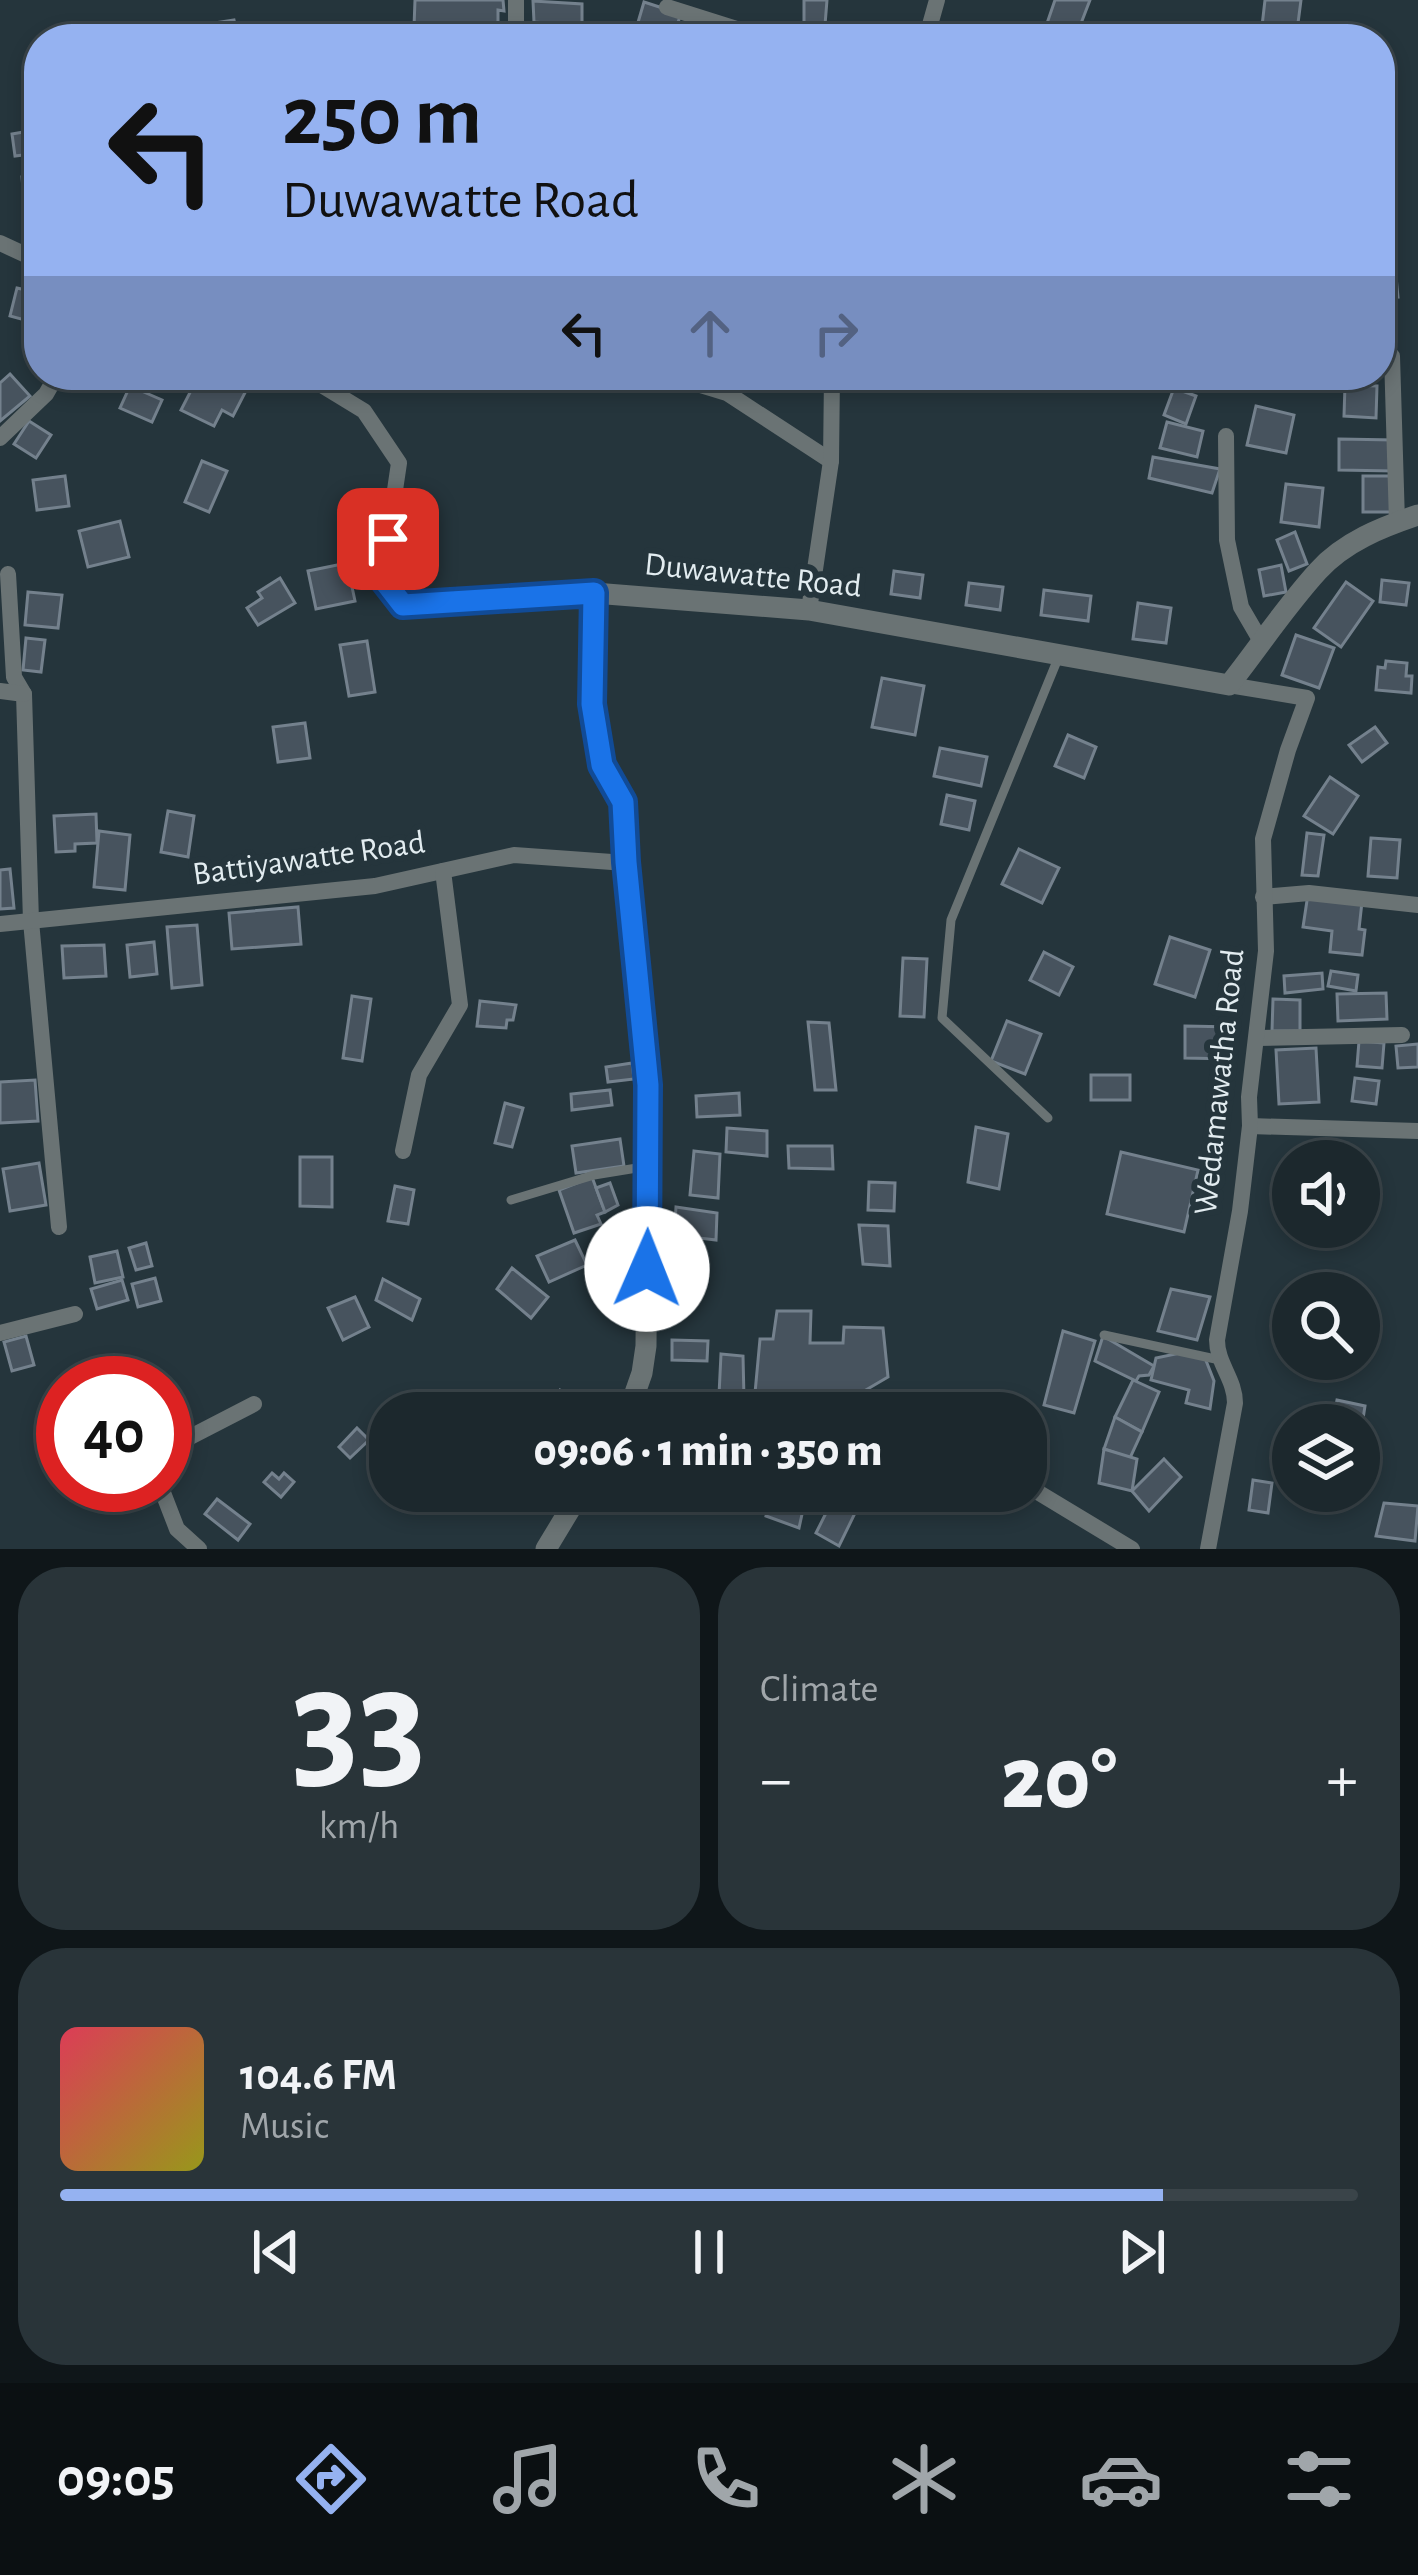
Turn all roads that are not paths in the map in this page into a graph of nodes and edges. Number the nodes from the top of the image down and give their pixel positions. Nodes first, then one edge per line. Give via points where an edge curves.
1 (667, 7) dead end
2 (721, 24) edge
3 (1395, 389) edge
4 (48, 390) edge
5 (330, 390) edge
6 (717, 390) edge
7 (832, 390) edge
8 (1226, 436) dead end
9 (0, 438) edge
10 (831, 461) junction
11 (1407, 519) edge
12 (8, 574) dead end
13 (594, 593) junction
14 (809, 610) junction
15 (1262, 643) junction
16 (1058, 656) junction
17 (1229, 685) junction
18 (0, 691) edge
19 (24, 694) junction
20 (626, 862) junction
21 (443, 871) junction
22 (1263, 897) junction
23 (1418, 905) edge
24 (31, 921) junction
25 (0, 924) edge
26 (1402, 1035) dead end
27 (1258, 1039) junction
28 (1048, 1118) dead end
29 (1250, 1126) junction
30 (1418, 1131) edge
31 (403, 1151) dead end
32 (649, 1166) junction
33 (511, 1200) dead end
34 (59, 1227) dead end
35 (75, 1314) dead end
36 (0, 1333) edge
37 (1104, 1335) dead end
38 (1220, 1360) junction
39 (640, 1392) edge
40 (254, 1403) dead end
41 (192, 1436) edge
42 (1047, 1498) edge
43 (170, 1512) edge
44 (568, 1512) edge
45 (200, 1549) edge
46 (546, 1549) edge
47 (1132, 1549) edge
48 (1208, 1549) edge

1 - 2 street
3 - 11 street
4 - 9 street
5 - 13 street, Duwawatte Road via 364,411 399,463 382,578 403,605
6 - 10 street
7 - 10 street
8 - 15 street via 1227,540 1241,607
10 - 14 street
11 - 15 street via 1320,568
12 - 19 street via 14,677
13 - 14 street, Duwawatte Road
13 - 20 street via 592,704 602,765 623,802
14 - 16 street, Duwawatte Road
15 - 17 street
16 - 17 street, Duwawatte Road
16 - 28 lane via 951,920 942,1018
17 - 22 street, Wedamawatha Road via 1307,698 1263,839
18 - 19 street
19 - 24 street
20 - 21 street, Battiyawatte Road via 514,855
20 - 32 street
21 - 24 street, Battiyawatte Road via 353,889
21 - 31 street via 460,1005 419,1076
22 - 23 street via 1309,893
22 - 27 street, Wedamawatha Road
24 - 25 street, Battiyawatte Road
24 - 34 street
26 - 27 street
27 - 29 street, Wedamawatha Road
29 - 30 street
29 - 38 street, Wedamawatha Road
32 - 33 lane
32 - 39 street
35 - 36 street
37 - 38 lane
38 - 48 street, Wedamawatha Road via 1235,1403
40 - 41 street
42 - 47 street
43 - 45 street
44 - 46 street

